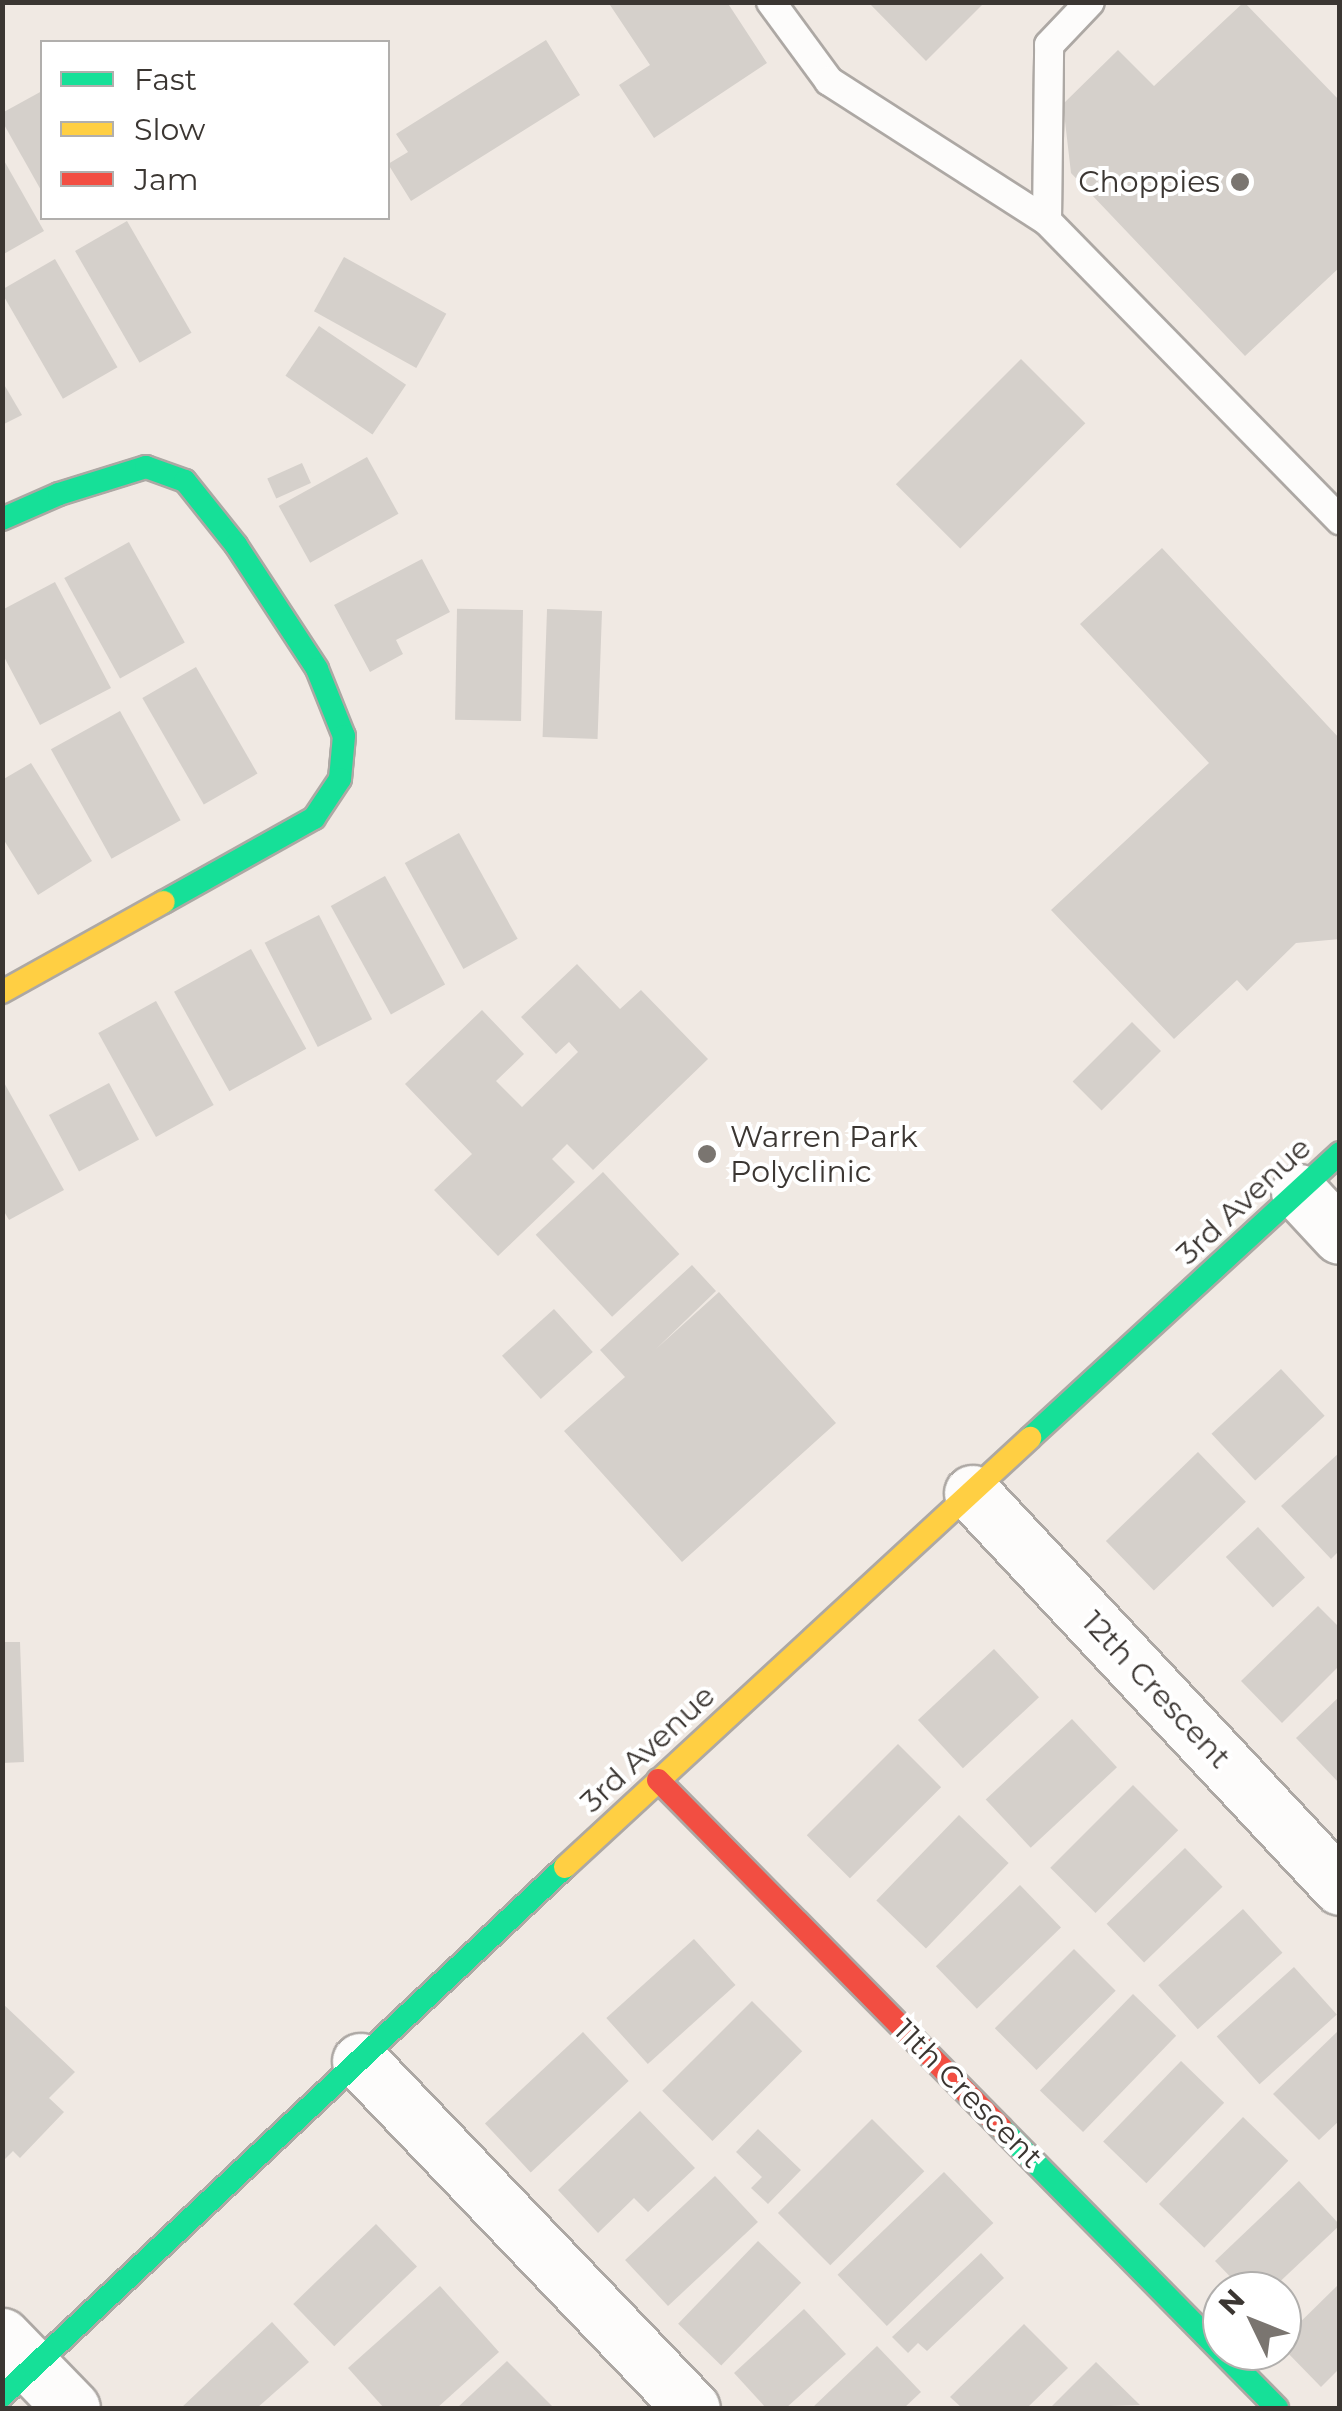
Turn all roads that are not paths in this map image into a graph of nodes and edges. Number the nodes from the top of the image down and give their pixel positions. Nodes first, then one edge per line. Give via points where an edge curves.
1 (770, 2) edge
2 (1090, 2) edge
3 (1047, 220) junction
4 (2, 519) edge
5 (1340, 520) edge
6 (2, 992) edge
7 (1340, 1154) edge
8 (1298, 1192) junction
9 (1340, 1236) edge
10 (972, 1493) junction
11 (658, 1780) junction
12 (1340, 1887) edge
13 (360, 2061) junction
14 (12, 2367) edge
15 (72, 2408) edge
16 (692, 2408) edge
17 (1277, 2408) edge

1 - 3 lane via 829,81
2 - 3 lane via 1049,45
3 - 5 lane
4 - 6 street via 146,467 185,480 317,668 344,736 340,779 314,818
7 - 8 street, 3rd Avenue
8 - 9 street
8 - 10 street, 3rd Avenue
10 - 11 street, 3rd Avenue
10 - 12 street, 12th Crescent
11 - 13 street, 3rd Avenue
11 - 17 street, 11th Crescent
13 - 14 street, 3rd Avenue
13 - 16 street
14 - 15 street

